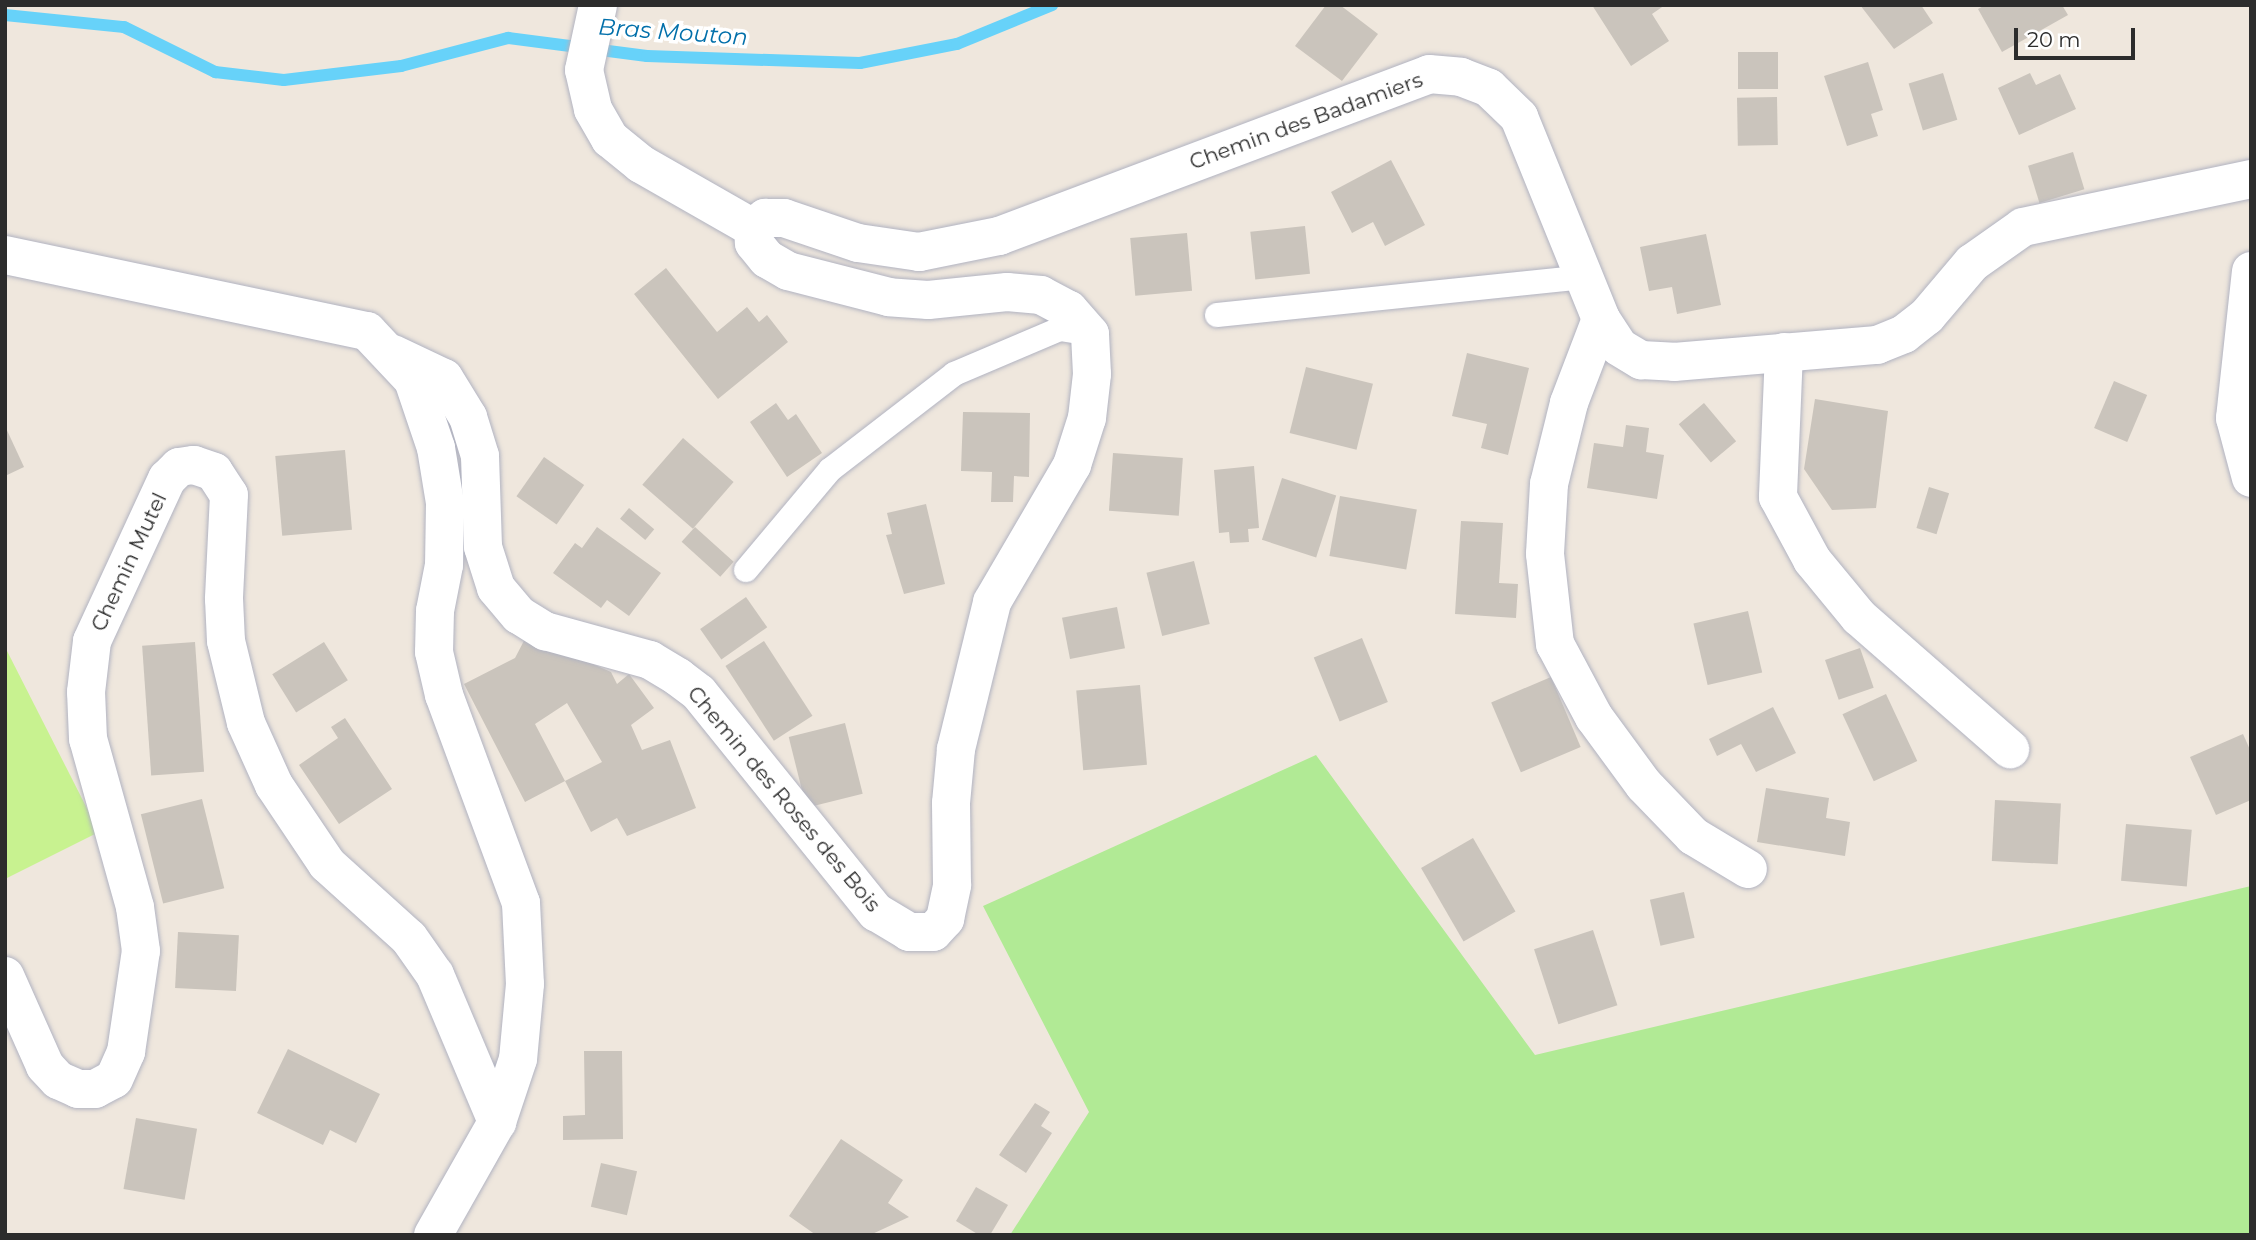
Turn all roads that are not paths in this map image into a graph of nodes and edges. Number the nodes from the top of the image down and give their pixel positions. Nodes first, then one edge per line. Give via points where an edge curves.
1 (598, 5) edge
2 (2251, 179) edge
3 (753, 228) junction
4 (5, 255) edge
5 (2251, 271) edge
6 (1584, 276) junction
7 (1217, 315) dead end
8 (1601, 319) junction
9 (1090, 334) junction
10 (1784, 352) junction
11 (393, 354) junction
12 (2251, 478) edge
13 (746, 570) dead end
14 (2011, 749) dead end
15 (1748, 869) dead end
16 (5, 976) edge
17 (497, 1122) junction
18 (433, 1235) edge

1 - 3 street via 584,70 593,109 610,139 641,164
2 - 10 street, Chemin des Badamiers via 2023,227 1972,263 1927,316 1904,334 1877,345
3 - 6 street, Chemin des Badamiers via 765,218 784,218 858,243 919,252 999,236 1429,74 1461,77 1489,88 1519,117
3 - 9 street via 754,243 767,259 788,271 889,297 928,300 1007,292 1041,295 1069,310
4 - 11 street via 367,331
5 - 12 street via 2235,418
6 - 7 lane
6 - 8 street, Chemin des Badamiers
8 - 10 street, Chemin des Badamiers via 1619,346 1641,360
8 - 15 street via 1569,402 1549,484 1545,554 1555,645 1594,717 1644,785 1693,836
9 - 11 street, Chemin des Roses des Bois via 1087,418 1072,465 992,601 956,749 952,885 945,919 933,932 909,932 876,912 699,693 650,660 545,631 519,615 496,588 483,547 480,456 468,417 444,378
9 - 13 lane via 1060,329 954,374 831,470
10 - 14 street via 1778,497 1812,560 1859,617
11 - 17 street via 413,380 436,448 445,503 444,565 435,611 434,652 444,695 521,903 525,984 518,1059
16 - 17 street, Chemin Mutel via 45,1066 58,1080 78,1089 95,1089 114,1079 127,1052 141,951 135,907 88,739 86,692 92,641 167,479 179,467 194,465 214,472 229,495 223,599 226,641 246,723 269,773 306,838 327,864 409,938 435,975
17 - 18 street

